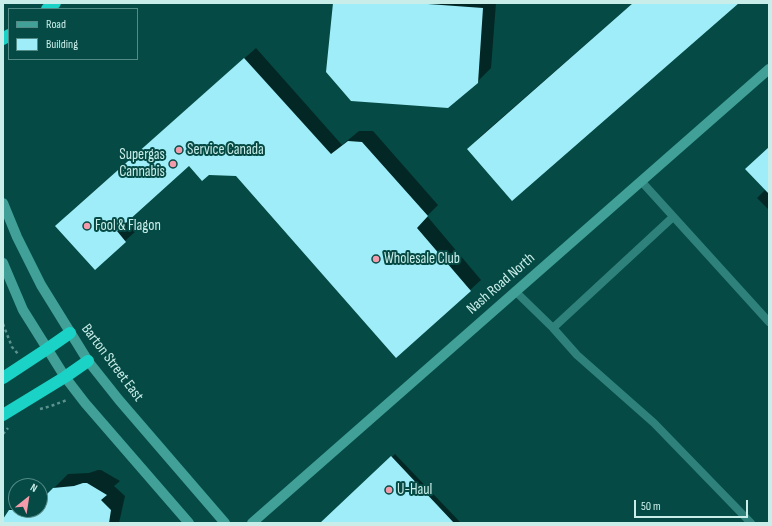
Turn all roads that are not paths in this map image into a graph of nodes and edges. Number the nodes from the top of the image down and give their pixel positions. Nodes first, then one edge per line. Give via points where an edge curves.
1 (769, 68) edge
2 (641, 181) junction
3 (3, 203) edge
4 (673, 217) junction
5 (3, 263) edge
6 (515, 292) junction
7 (769, 322) edge
8 (553, 328) junction
9 (70, 333) junction
10 (48, 349) junction
11 (88, 361) junction
12 (65, 377) junction
13 (3, 378) edge
14 (3, 415) edge
15 (189, 523) edge
16 (224, 523) edge
17 (252, 523) edge
18 (751, 523) edge

1 - 2 main road, Nash Road North
2 - 4 lane
2 - 6 main road, Nash Road North
3 - 9 main road, Barton Street East via 41,285
4 - 7 lane
4 - 8 lane
5 - 10 main road via 24,310
6 - 8 lane
6 - 17 main road, Nash Road North
8 - 18 lane via 577,355 654,423
9 - 10 highway
9 - 11 main road, Barton Street East
10 - 12 main road
10 - 13 highway
11 - 12 highway
11 - 16 main road, Barton Street East via 118,400
12 - 14 highway
12 - 15 main road

